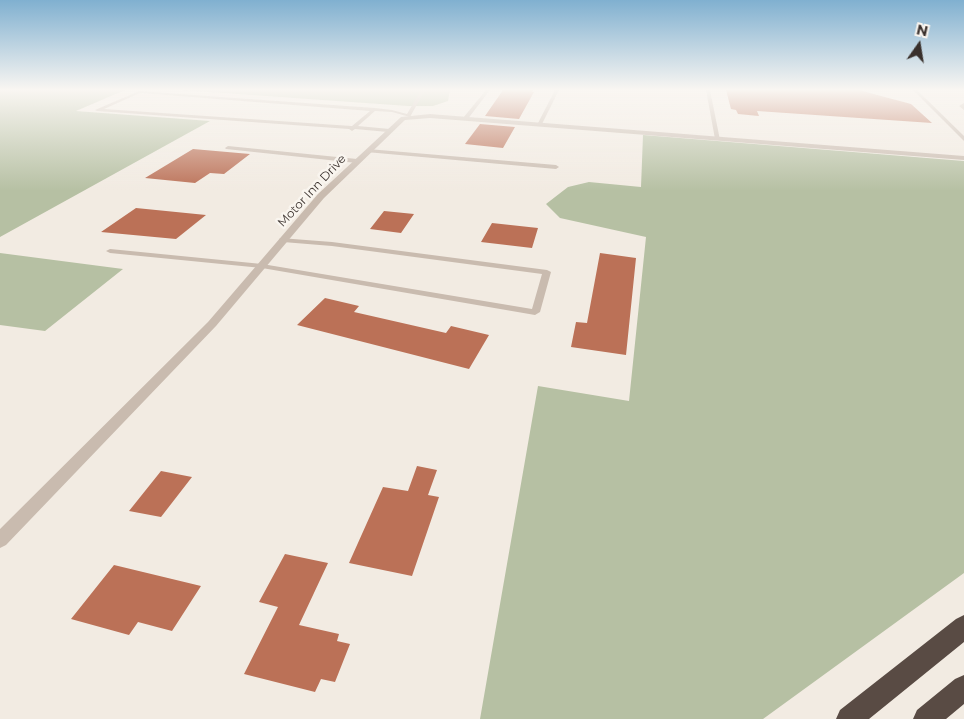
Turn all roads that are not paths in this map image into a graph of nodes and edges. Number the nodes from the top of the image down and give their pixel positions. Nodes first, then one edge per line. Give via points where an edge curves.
1 (293, 124) edge
2 (359, 124) edge
3 (395, 124) edge
4 (532, 124) edge
5 (539, 124) joint
6 (715, 124) edge
7 (949, 124) edge
8 (352, 129) junction
9 (388, 130) junction
10 (718, 139) junction
11 (964, 139) edge
12 (228, 148) dead end
13 (368, 151) junction
14 (964, 158) edge
15 (357, 161) junction
16 (556, 168) dead end
17 (283, 240) junction
18 (110, 251) dead end
19 (262, 266) junction
20 (0, 540) edge
21 (964, 627) edge
22 (964, 688) edge
23 (848, 719) edge
24 (926, 719) edge

1 - 8 lane
2 - 8 lane
3 - 9 street, Motor Inn Drive
4 - 5 street
5 - 10 street
6 - 10 lane
7 - 11 lane
8 - 9 lane
9 - 13 street, Motor Inn Drive
10 - 14 street
12 - 15 lane
13 - 15 street, Motor Inn Drive
13 - 16 lane
15 - 17 street, Motor Inn Drive
17 - 19 street, Motor Inn Drive
17 - 19 lane via 547,272 535,312
18 - 19 lane
19 - 20 street, Motor Inn Drive via 212,324
21 - 23 highway
22 - 24 highway

